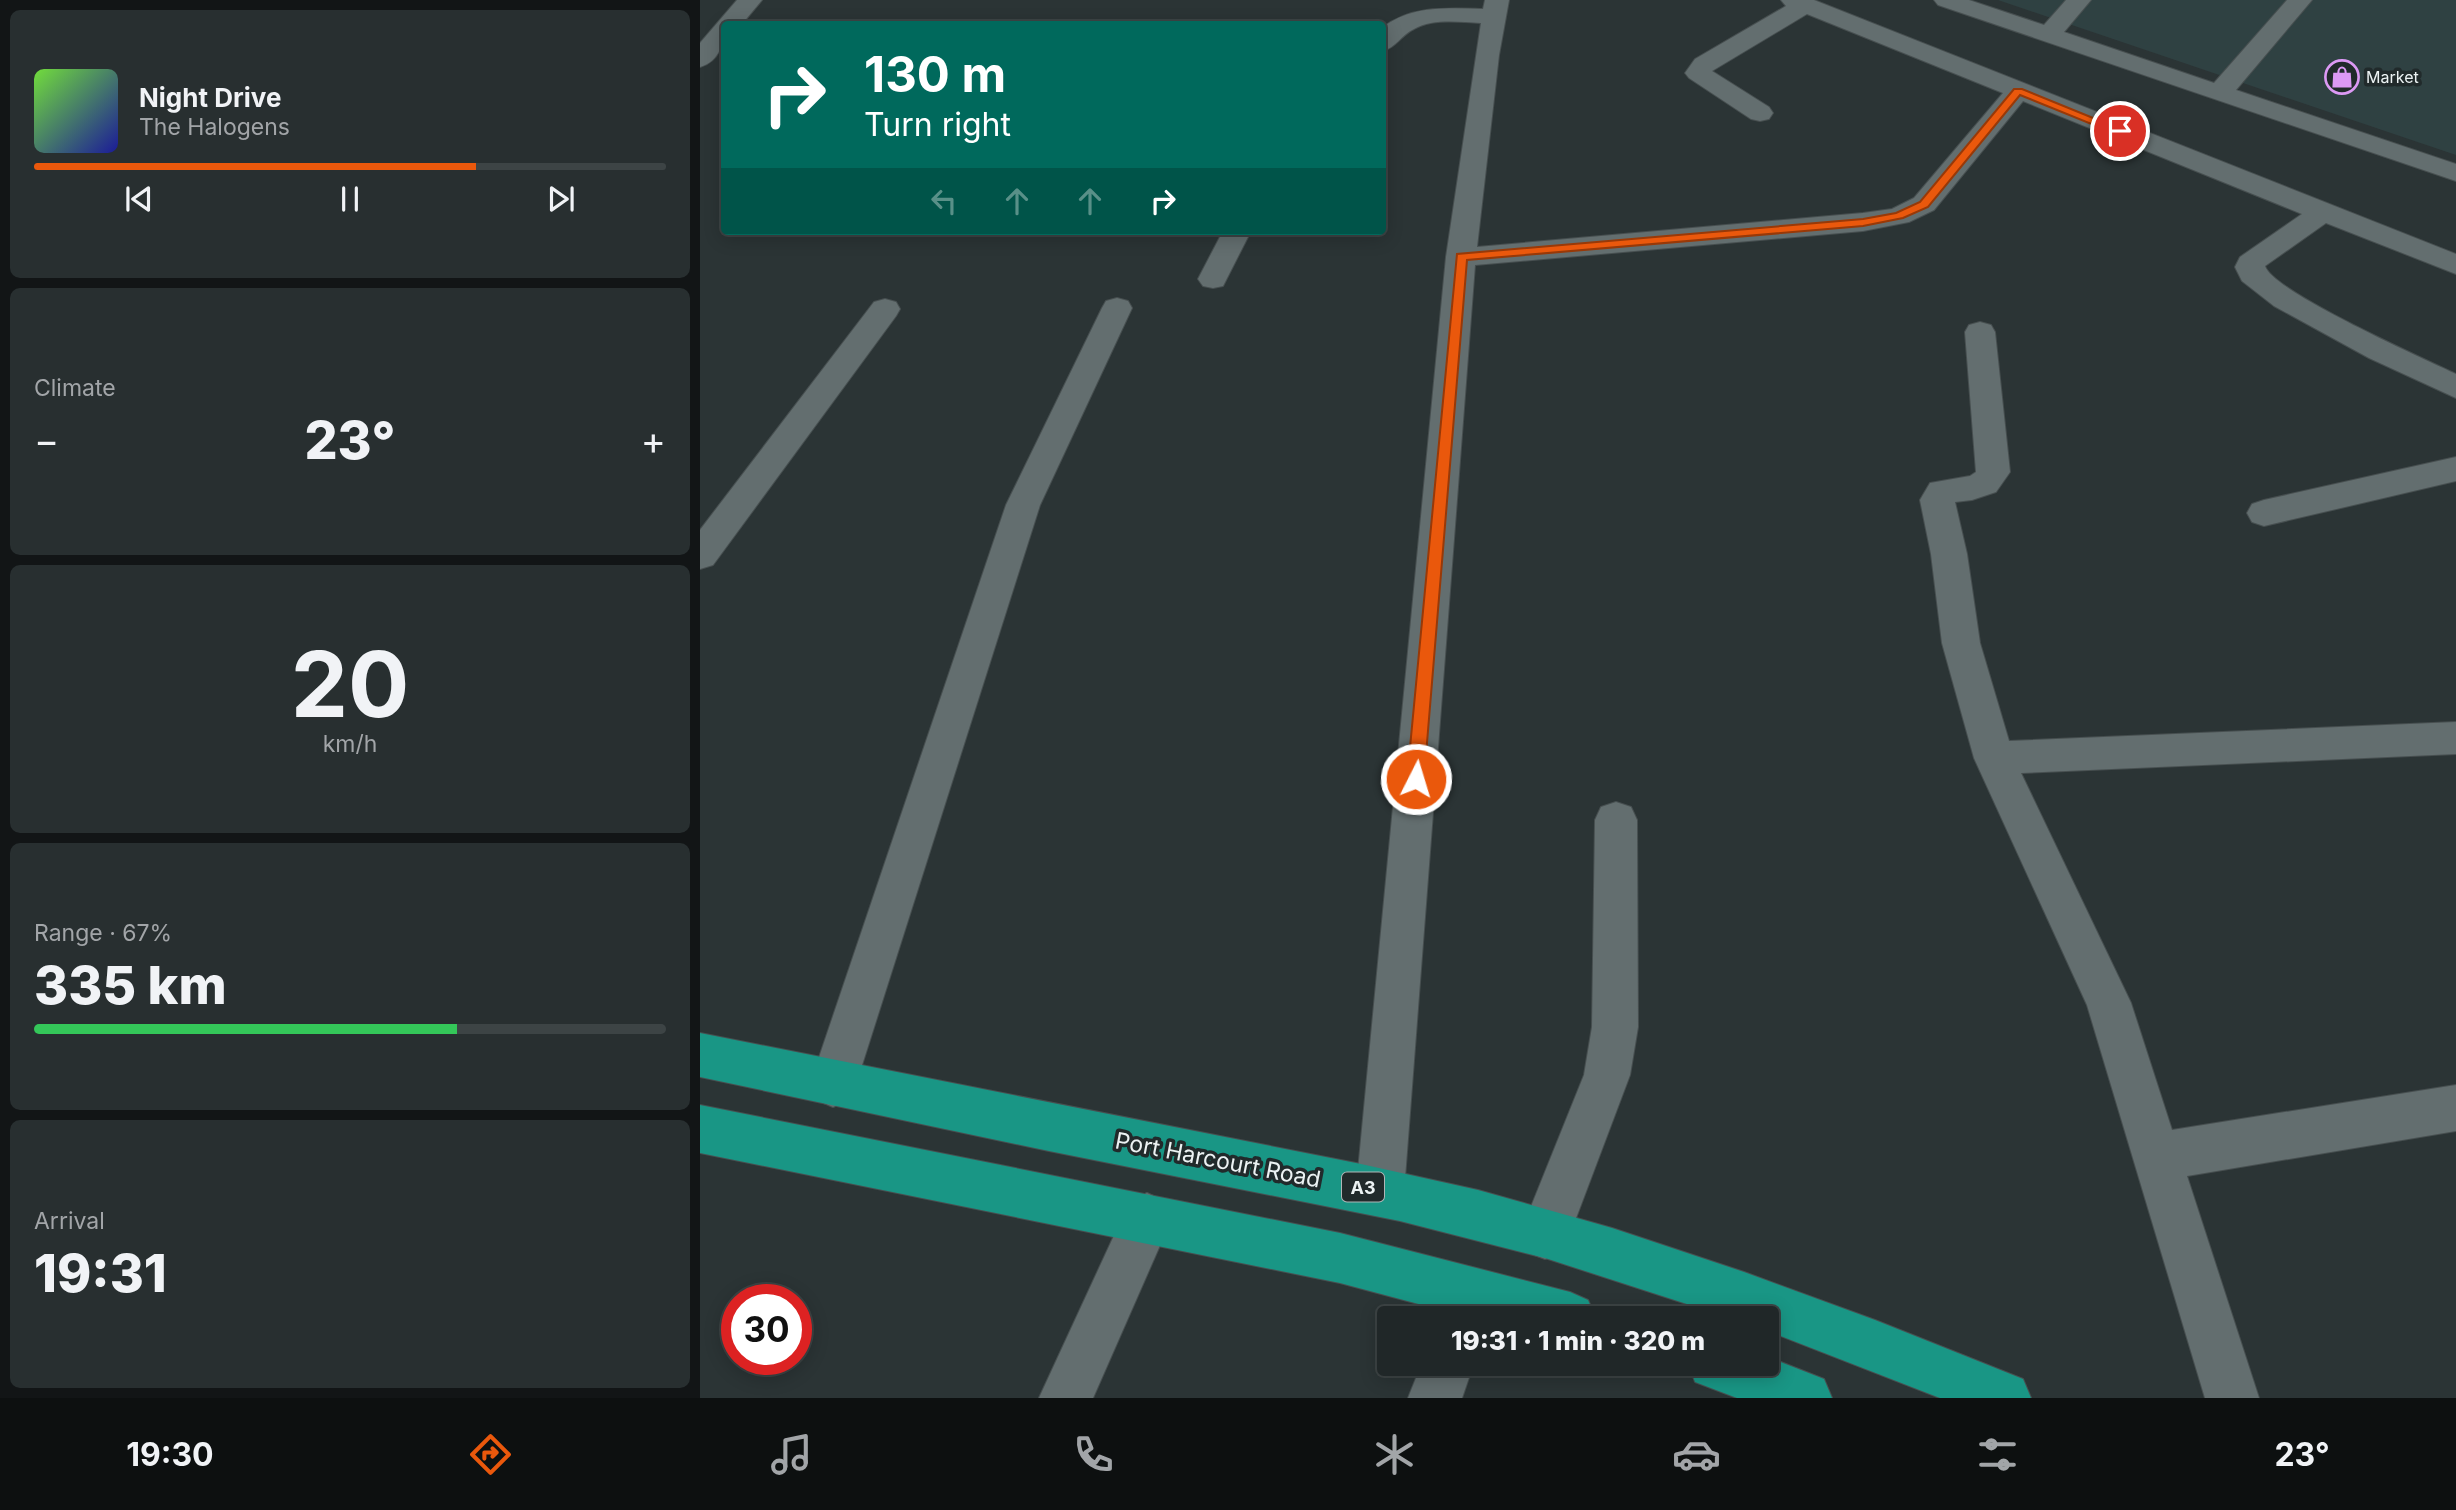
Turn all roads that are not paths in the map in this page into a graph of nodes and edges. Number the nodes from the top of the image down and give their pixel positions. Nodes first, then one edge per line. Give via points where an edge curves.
1 (750, 0) edge
2 (1947, 0) edge
3 (2079, 0) edge
4 (2300, 0) edge
5 (1800, 2) edge
6 (1411, 8) edge
7 (1495, 8) edge
8 (732, 21) edge
9 (721, 34) edge
10 (2049, 34) junction
11 (1386, 40) edge
12 (700, 59) edge
13 (2018, 91) junction
14 (2221, 92) junction
15 (1760, 113) dead end
16 (2456, 173) edge
17 (2323, 212) junction
18 (1235, 235) edge
19 (1461, 257) junction
20 (2456, 265) edge
21 (1213, 279) dead end
22 (1116, 308) dead end
23 (885, 309) dead end
24 (1980, 332) dead end
25 (2456, 387) edge
26 (2456, 469) edge
27 (2264, 513) dead end
28 (700, 555) edge
29 (2456, 738) edge
30 (1994, 758) junction
31 (1616, 820) dead end
32 (700, 1055) edge
33 (833, 1084) junction
34 (2456, 1108) edge
35 (700, 1129) edge
36 (2157, 1157) junction
37 (1380, 1191) junction
38 (1147, 1218) junction
39 (1545, 1234) junction
40 (1470, 1305) edge
41 (1443, 1376) edge
42 (1748, 1376) edge
43 (1066, 1398) edge
44 (1435, 1398) edge
45 (1805, 1398) edge
46 (2004, 1398) edge
47 (2232, 1398) edge

1 - 8 street
2 - 10 street
3 - 10 street
4 - 14 street
5 - 13 street
5 - 15 street via 1704,64 1698,73
6 - 7 street
6 - 11 street
7 - 19 street
9 - 12 street
10 - 14 street
13 - 17 street
13 - 19 street via 1924,204 1899,216
14 - 16 street
17 - 20 street
17 - 25 street via 2250,263 2252,274 2273,292
18 - 21 street
19 - 37 street
22 - 33 street via 1023,505
23 - 28 street
24 - 30 street via 1993,472 1982,487 1952,489 1937,500 1961,643
26 - 27 street
29 - 30 street
30 - 36 street via 2109,1003
31 - 39 street via 1615,1027 1607,1075
32 - 33 highway, Port Harcourt Road / A3
33 - 37 highway, Port Harcourt Road / A3
34 - 36 street
35 - 38 highway
36 - 47 street
37 - 39 highway, Port Harcourt Road / A3
38 - 40 highway via 1340,1258
38 - 43 street
39 - 46 highway, Port Harcourt Road / A3 via 1725,1289
41 - 44 street
42 - 45 highway

